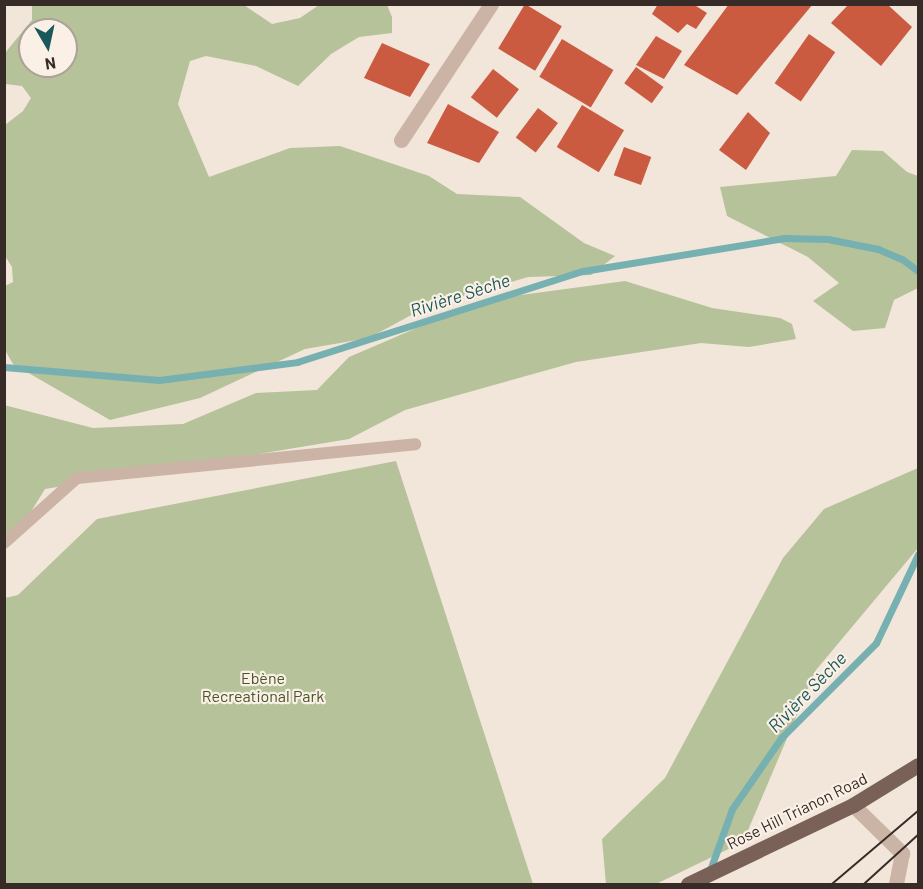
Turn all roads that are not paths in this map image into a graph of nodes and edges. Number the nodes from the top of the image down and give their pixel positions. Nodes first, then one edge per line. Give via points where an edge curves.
1 (491, 4) edge
2 (401, 140) dead end
3 (415, 444) dead end
4 (4, 543) edge
5 (918, 765) edge
6 (853, 805) junction
7 (688, 885) edge
8 (896, 885) edge

1 - 2 street
3 - 4 lane via 77,478
5 - 6 main road, Rose Hill Trianon Road
6 - 7 main road, Rose Hill Trianon Road
6 - 8 street via 902,853

